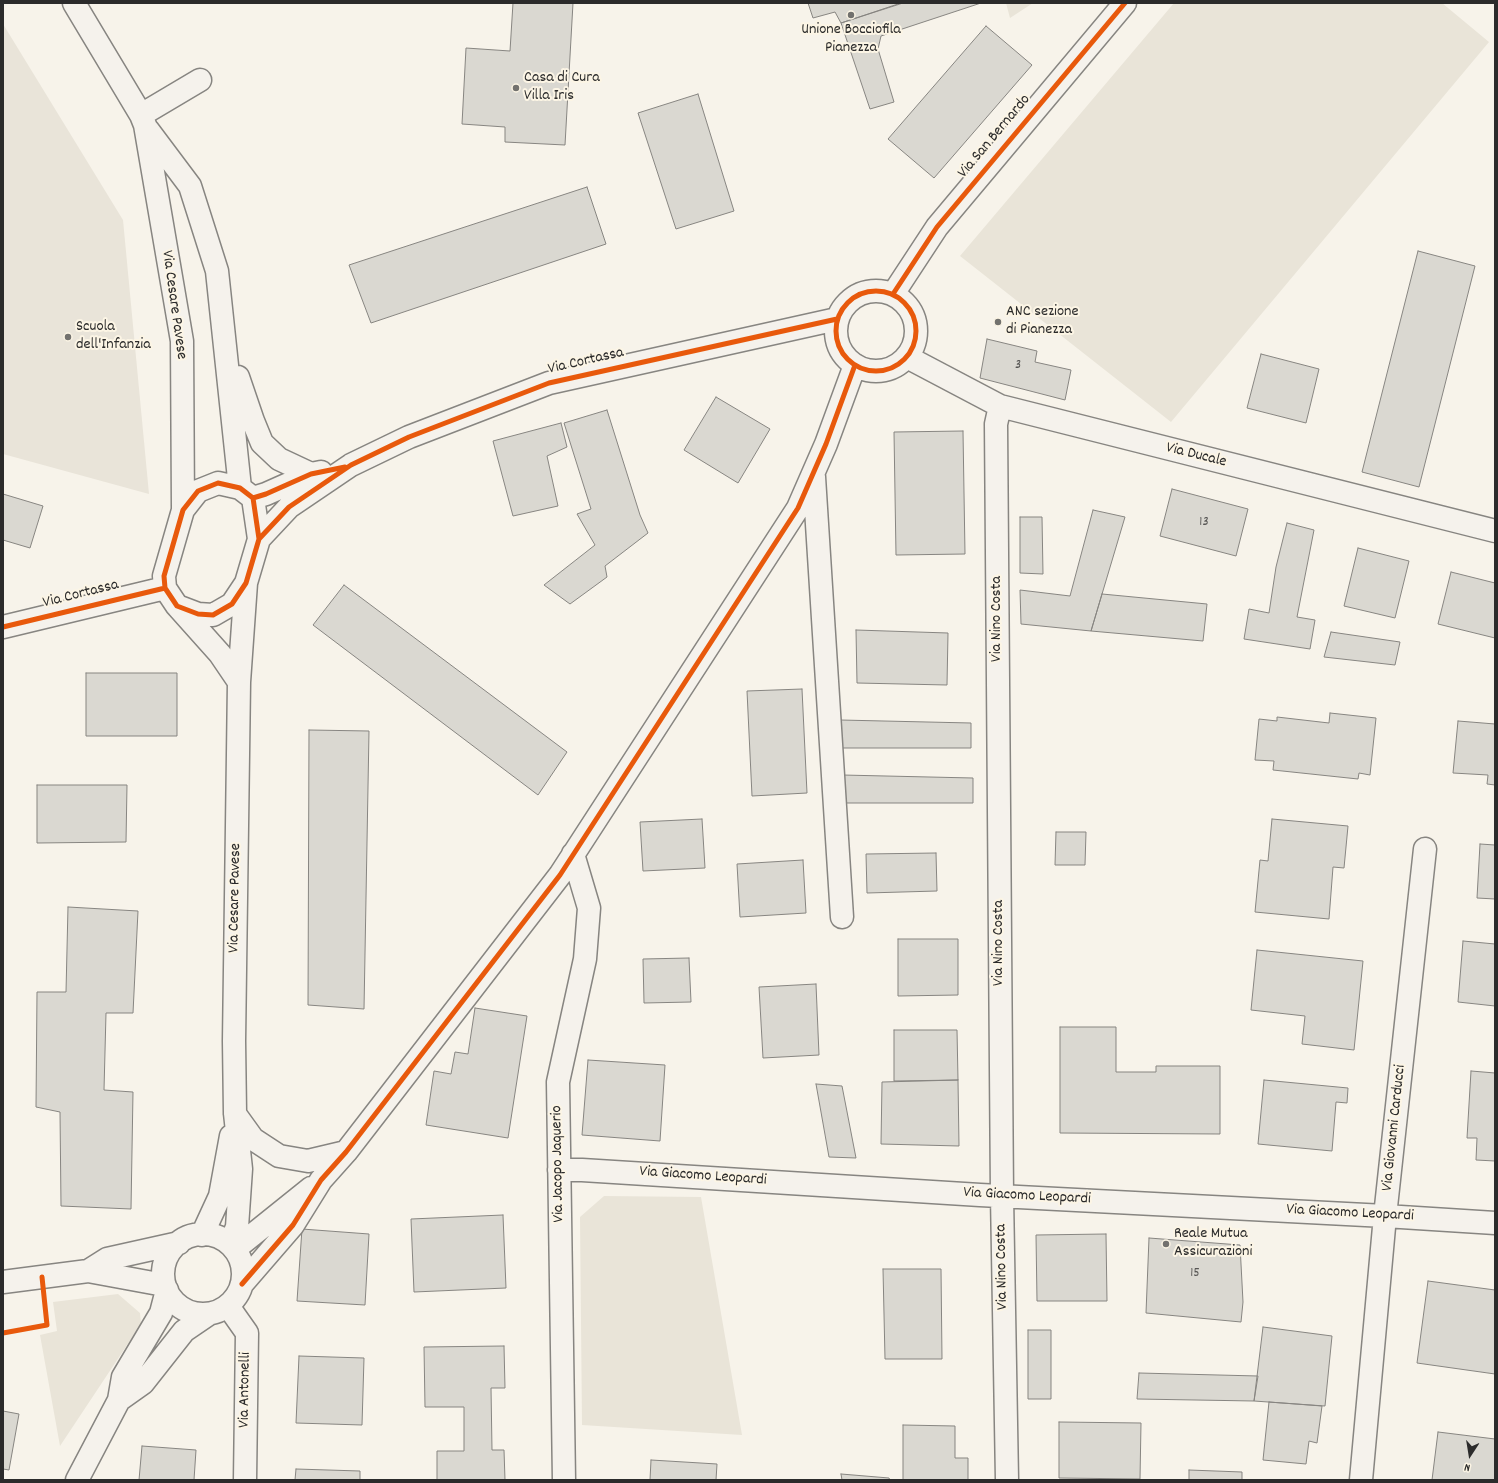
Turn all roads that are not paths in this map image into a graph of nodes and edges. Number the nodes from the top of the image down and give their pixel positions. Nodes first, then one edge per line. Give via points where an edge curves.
1 (74, 3) edge
2 (1125, 3) edge
3 (200, 80) dead end
4 (143, 120) junction
5 (893, 294) junction
6 (837, 319) junction
7 (225, 335) junction
8 (906, 357) junction
9 (855, 365) junction
10 (1000, 406) junction
11 (351, 465) junction
12 (813, 472) junction
13 (311, 474) junction
14 (247, 493) junction
15 (183, 510) junction
16 (1495, 532) edge
17 (259, 539) junction
18 (246, 583) junction
19 (165, 588) junction
20 (177, 606) junction
21 (3, 627) edge
22 (239, 682) junction
23 (1425, 849) dead end
24 (573, 854) junction
25 (842, 917) dead end
26 (234, 1113) junction
27 (346, 1152) junction
28 (559, 1170) junction
29 (322, 1180) junction
30 (1002, 1196) junction
31 (1385, 1216) junction
32 (1495, 1223) edge
33 (202, 1235) junction
34 (179, 1242) junction
35 (232, 1247) junction
36 (88, 1270) junction
37 (3, 1282) edge
38 (242, 1284) junction
39 (165, 1287) junction
40 (218, 1310) junction
41 (119, 1400) junction
42 (77, 1480) edge
43 (245, 1480) edge
44 (564, 1480) edge
45 (1007, 1480) edge
46 (1361, 1480) edge

1 - 4 street, Via Cesare Pavese
2 - 5 street, Via San Bernardo via 937,227
3 - 4 street
4 - 7 street, Via Cesare Pavese via 190,186 217,271
4 - 15 street, Via Cesare Pavese via 182,341
5 - 6 street via 881,291 867,292 855,297 841,310
5 - 8 street via 904,302 916,323 913,347
6 - 9 street via 838,346 845,357
6 - 11 street, Via Cortassa via 549,383 409,438
7 - 13 street via 262,443 279,459
7 - 14 street, Via Cesare Pavese
8 - 9 street via 888,370 865,370
8 - 10 street, Via Ducale
9 - 12 street
10 - 16 street, Via Ducale
10 - 30 street, Via Nino Costa via 996,432
11 - 13 street, Via Cortassa
11 - 17 street, Via Cortassa via 289,507
12 - 24 street via 798,508
12 - 25 street
13 - 14 street, Via Cortassa via 266,494
14 - 15 street, Via Cesare Pavese via 218,483 198,491
14 - 17 street, Via Cesare Pavese
15 - 19 street, Via Cesare Pavese via 164,576
17 - 18 street, Via Cesare Pavese
18 - 20 street, Via Cesare Pavese via 232,604 213,615 198,614
18 - 22 street, Via Cesare Pavese
19 - 20 street
19 - 21 street, Via Cortassa
20 - 22 street via 220,654
22 - 26 street, Via Cesare Pavese
23 - 31 street, Via Giovanni Carducci
24 - 27 street via 560,875
24 - 28 street, Via Jacopo Jaquerio via 589,908 585,959 558,1082
26 - 27 street via 253,1139 279,1156 308,1161
26 - 33 street, Via Cesare Pavese via 220,1196
26 - 35 street, Via Cesare Pavese via 241,1168 237,1227
27 - 29 street
28 - 30 street, Via Giacomo Leopardi
28 - 44 street, Via Jacopo Jaquerio
29 - 35 street via 288,1205 253,1236
29 - 38 street via 293,1225
30 - 31 street, Via Giacomo Leopardi
30 - 45 street, Via Nino Costa
31 - 32 street, Via Giacomo Leopardi
31 - 46 street, Via Giovanni Carducci
33 - 34 street
33 - 35 street via 222,1239
34 - 36 street via 107,1259
34 - 39 street via 166,1258 163,1271
35 - 38 street via 240,1258 244,1271
36 - 37 street
36 - 39 street
38 - 40 street via 237,1296
39 - 40 street via 169,1296 190,1312
39 - 41 street via 161,1313 123,1377
40 - 41 street via 184,1331 143,1383
40 - 43 street, Via Antonelli via 247,1333
41 - 42 street

